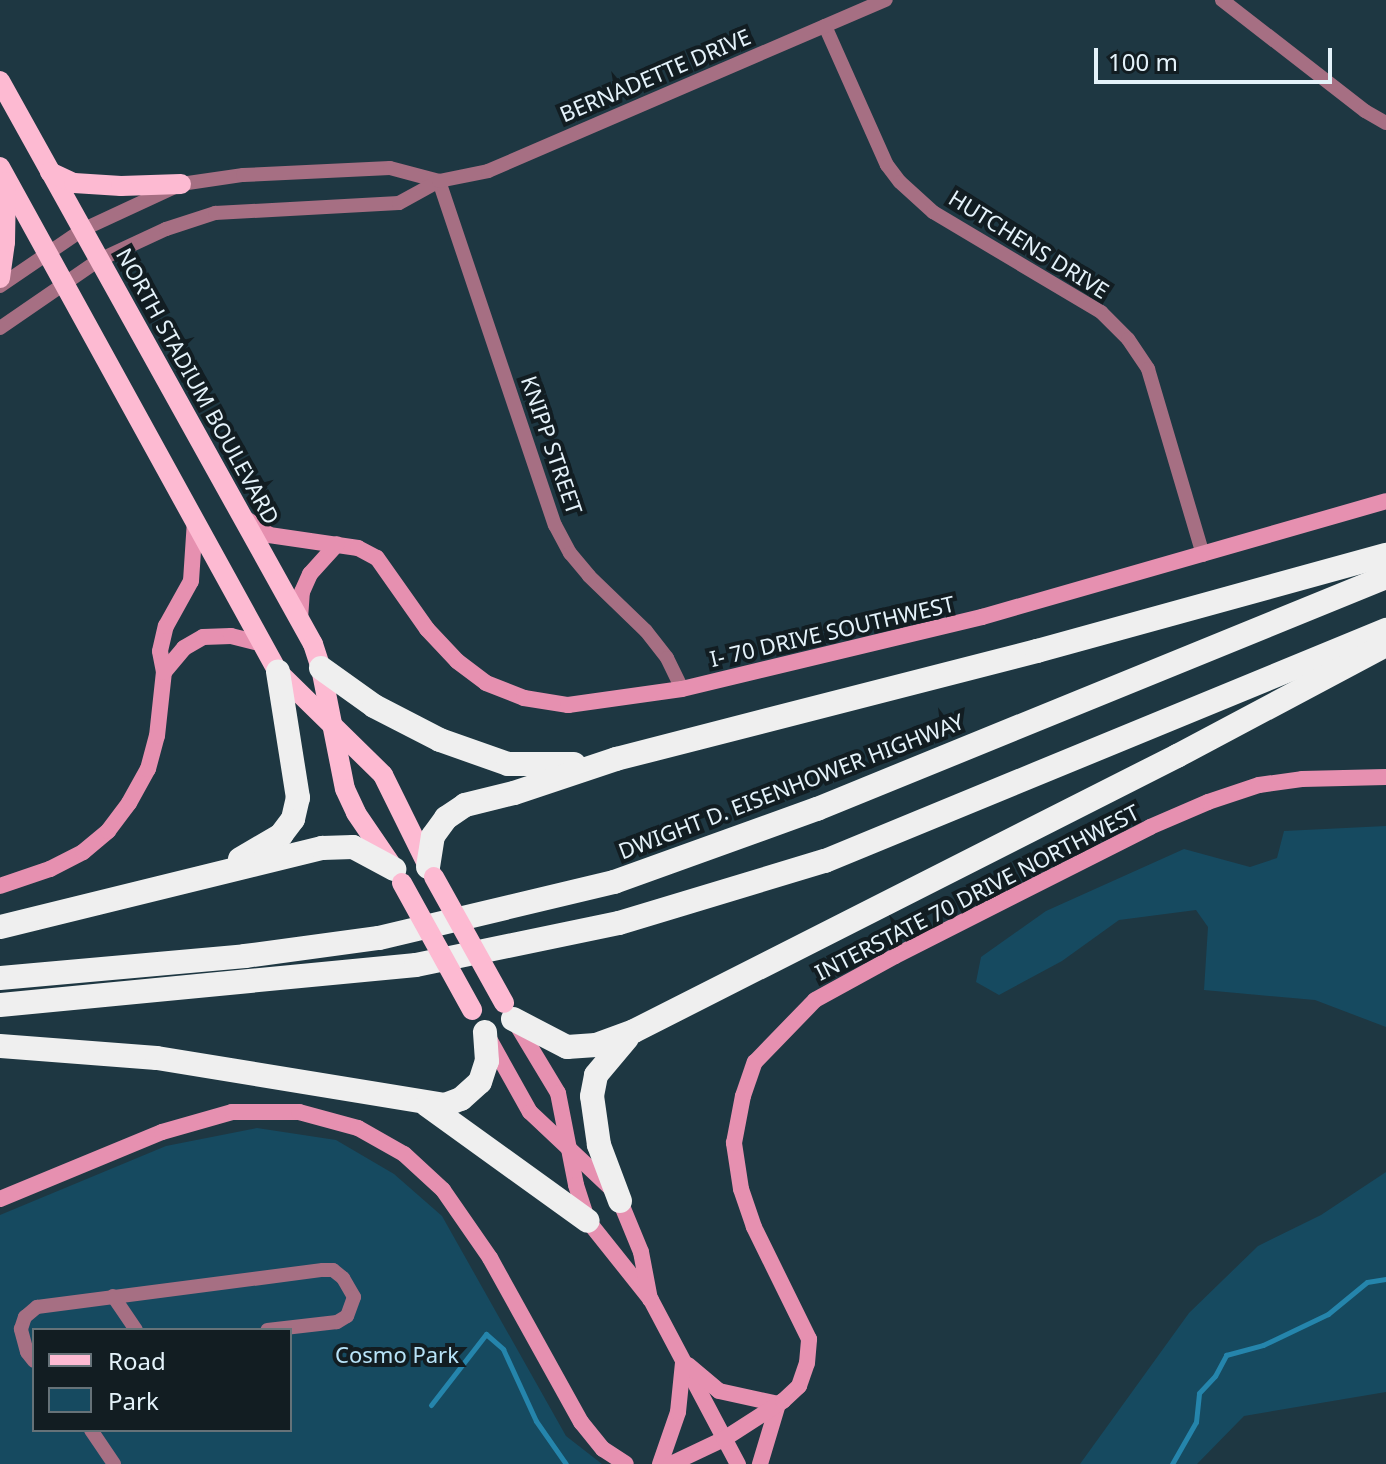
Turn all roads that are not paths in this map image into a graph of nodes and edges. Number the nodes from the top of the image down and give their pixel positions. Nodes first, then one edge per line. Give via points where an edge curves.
1 (886, 0) edge
2 (1222, 0) edge
3 (825, 26) junction
4 (0, 81) edge
5 (1386, 123) edge
6 (50, 172) junction
7 (3, 173) edge
8 (439, 181) junction
9 (181, 184) junction
10 (82, 230) junction
11 (46, 251) junction
12 (99, 260) junction
13 (0, 278) edge
14 (63, 282) junction
15 (0, 286) edge
16 (0, 328) edge
17 (1386, 501) edge
18 (245, 518) junction
19 (194, 519) junction
20 (337, 544) junction
21 (1203, 555) junction
22 (1386, 555) edge
23 (1386, 577) edge
24 (300, 619) junction
25 (1386, 630) edge
26 (262, 644) junction
27 (1386, 645) edge
28 (321, 668) junction
29 (164, 672) junction
30 (278, 672) junction
31 (682, 689) junction
32 (331, 724) junction
33 (616, 759) junction
34 (1386, 777) edge
35 (222, 870) junction
36 (431, 872) junction
37 (398, 876) junction
38 (0, 886) edge
39 (0, 927) edge
40 (0, 978) edge
41 (0, 1005) edge
42 (509, 1011) junction
43 (634, 1031) junction
44 (485, 1032) junction
45 (0, 1046) edge
46 (427, 1105) junction
47 (570, 1151) junction
48 (0, 1199) edge
49 (620, 1201) junction
50 (588, 1221) junction
51 (113, 1296) junction
52 (651, 1300) junction
53 (135, 1328) edge
54 (284, 1328) edge
55 (32, 1358) edge
56 (683, 1361) junction
57 (778, 1404) junction
58 (92, 1432) edge
59 (724, 1439) junction
60 (114, 1464) edge
61 (626, 1464) edge
62 (660, 1464) edge
63 (671, 1464) edge
64 (738, 1464) edge
65 (760, 1464) edge

1 - 3 street, BERNADETTE DRIVE
2 - 5 street
3 - 8 street, BERNADETTE DRIVE via 488,171
3 - 21 street, HUTCHENS DRIVE via 887,165 900,182 933,212 1101,312 1128,339 1148,369
4 - 6 main road, NORTH STADIUM BOULEVARD
6 - 9 main road via 74,183
6 - 10 main road, NORTH STADIUM BOULEVARD
7 - 11 main road, NORTH STADIUM BOULEVARD
7 - 13 main road
8 - 9 street, BERNADETTE DRIVE via 390,168 243,175
8 - 12 street, BERNADETTE DRIVE via 399,203 215,213
8 - 31 street, KNIPP STREET via 555,525 589,576 667,658
9 - 10 street, BERNADETTE DRIVE
10 - 11 street, BERNADETTE DRIVE
10 - 12 main road, NORTH STADIUM BOULEVARD
11 - 14 main road, NORTH STADIUM BOULEVARD
11 - 15 street, BERNADETTE DRIVE
12 - 14 street, BERNADETTE DRIVE
12 - 18 main road, NORTH STADIUM BOULEVARD
14 - 16 street, BERNADETTE DRIVE
14 - 19 main road, NORTH STADIUM BOULEVARD
17 - 21 street, I- 70 DRIVE SOUTHWEST
18 - 20 street, I- 70 DRIVE SOUTHWEST via 269,535
18 - 24 main road, NORTH STADIUM BOULEVARD
19 - 26 main road, NORTH STADIUM BOULEVARD
19 - 29 street via 191,579 166,626 160,651
20 - 24 street via 310,574
20 - 31 street, I- 70 DRIVE SOUTHWEST via 377,558 427,629 486,683 524,698 568,705
21 - 31 street, I- 70 DRIVE SOUTHWEST via 982,617
22 - 33 highway
23 - 40 highway, DWIGHT D. EISENHOWER HIGHWAY via 817,809 614,882 379,938
24 - 28 main road, NORTH STADIUM BOULEVARD
25 - 41 highway via 825,861 633,919 416,965
26 - 29 street via 231,636 203,637 184,648
26 - 30 main road, NORTH STADIUM BOULEVARD
27 - 43 highway
28 - 32 main road, NORTH STADIUM BOULEVARD
28 - 33 highway via 387,713 440,740 508,764 556,767
29 - 38 street via 148,769 108,831 50,869
30 - 32 main road, NORTH STADIUM BOULEVARD
30 - 35 highway via 298,798 293,819 281,835
32 - 36 main road, NORTH STADIUM BOULEVARD via 383,775
32 - 37 main road, NORTH STADIUM BOULEVARD via 350,800
33 - 36 highway via 465,805 433,836
34 - 57 street, INTERSTATE 70 DRIVE NORTHWEST via 1259,785 1150,827 861,974 815,1000 780,1035 755,1062 734,1143 754,1227 809,1339 799,1386
35 - 37 highway via 322,848 353,847
35 - 39 highway
36 - 42 main road, NORTH STADIUM BOULEVARD, bridge
37 - 44 main road, NORTH STADIUM BOULEVARD, bridge
42 - 43 highway via 567,1047 596,1045
42 - 47 street, NORTH STADIUM BOULEVARD via 558,1093
43 - 49 highway via 596,1075 592,1096 599,1145
44 - 46 highway via 487,1061 475,1089 445,1105
44 - 47 street, NORTH STADIUM BOULEVARD via 530,1112
45 - 46 highway via 157,1058
46 - 50 highway
47 - 49 street, NORTH STADIUM BOULEVARD
47 - 50 street, NORTH STADIUM BOULEVARD
48 - 61 street via 162,1132 232,1112 299,1112 358,1128 404,1154 443,1190 490,1258 581,1422 603,1449
49 - 52 street, NORTH STADIUM BOULEVARD via 641,1252
50 - 52 street, NORTH STADIUM BOULEVARD
51 - 53 street
51 - 54 street via 323,1270 343,1278 354,1297 347,1316 337,1322
51 - 55 street via 37,1307 21,1329
52 - 56 street, NORTH STADIUM BOULEVARD
56 - 57 street via 719,1391
56 - 59 street, NORTH STADIUM BOULEVARD
56 - 62 street via 678,1412
57 - 59 street, INTERSTATE 70 DRIVE NORTHWEST
57 - 65 street
58 - 60 street
59 - 63 street, INTERSTATE 70 DRIVE NORTHWEST
59 - 64 street, NORTH STADIUM BOULEVARD

